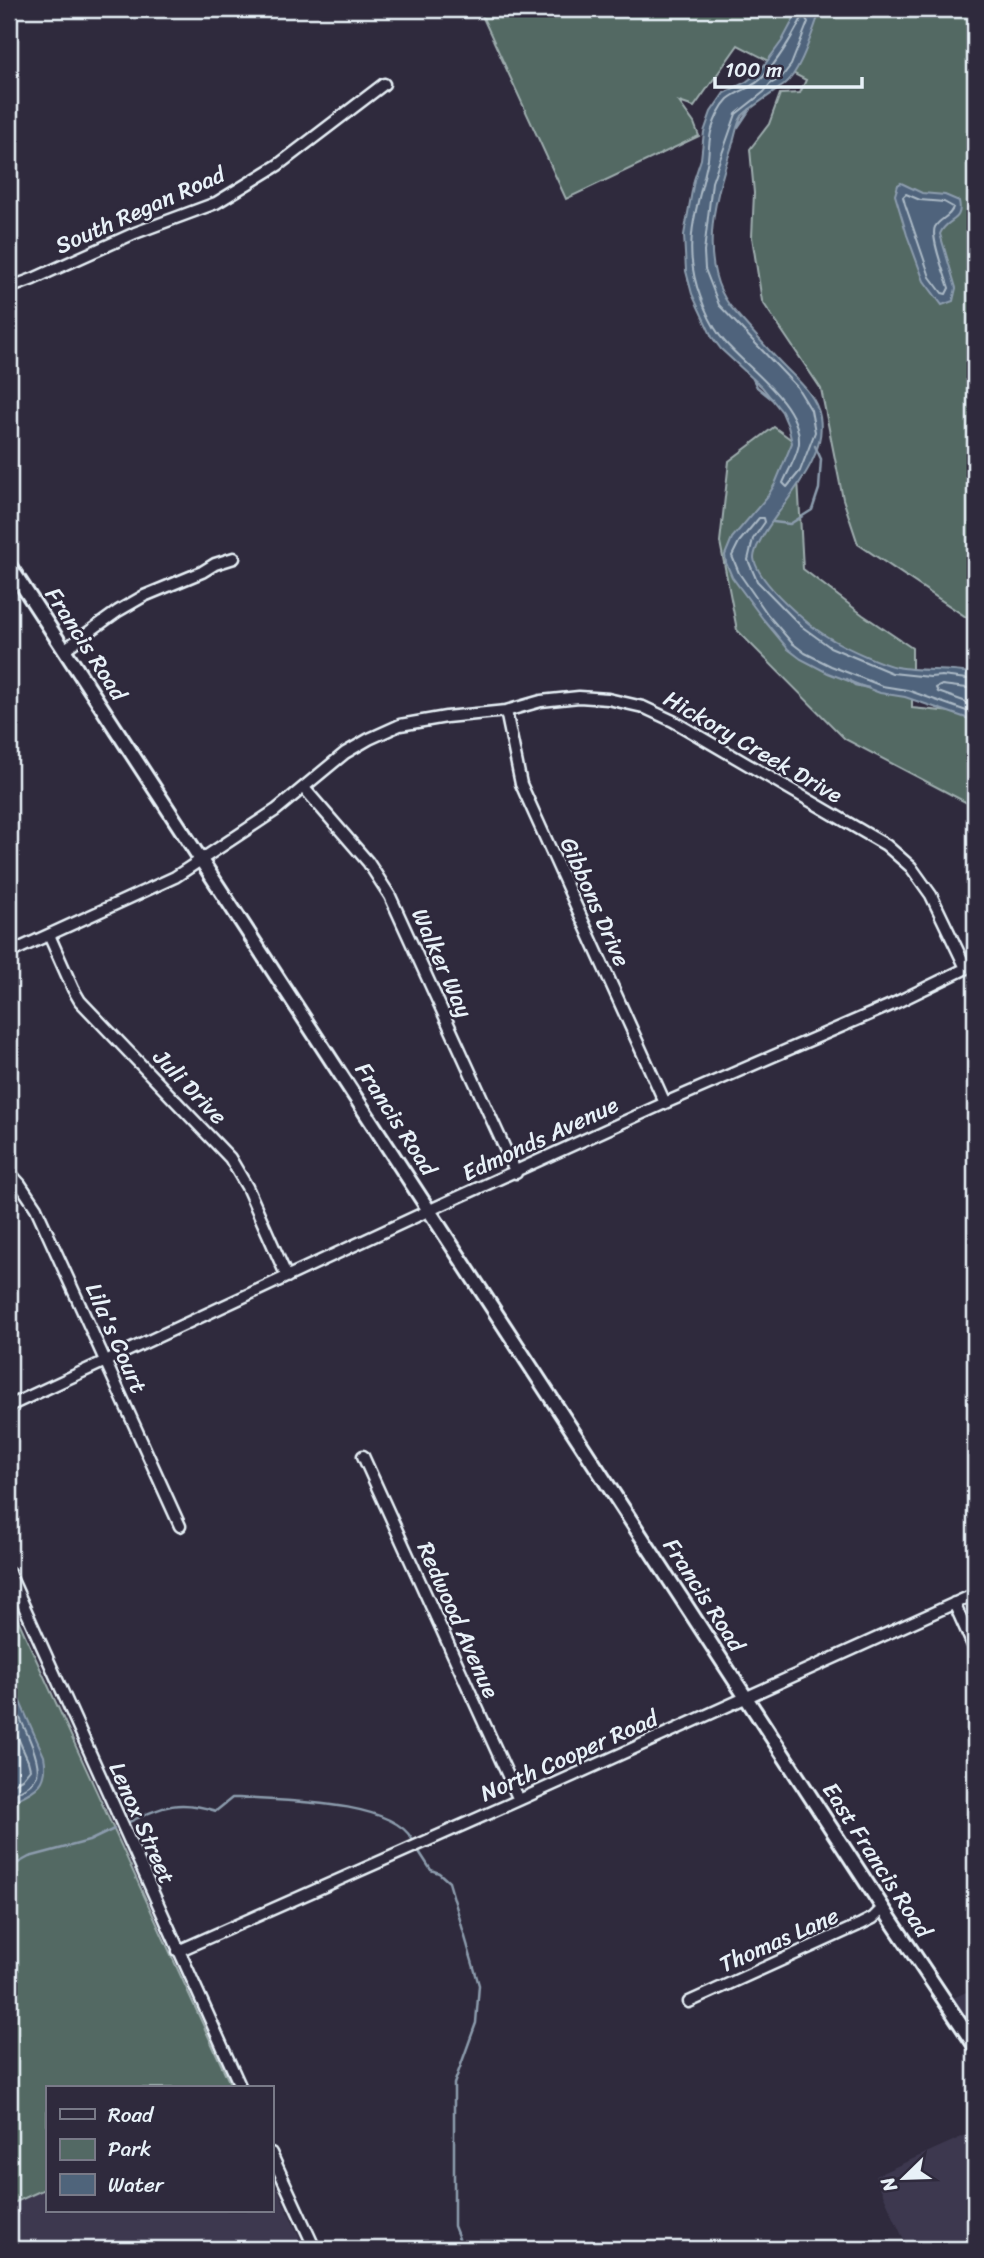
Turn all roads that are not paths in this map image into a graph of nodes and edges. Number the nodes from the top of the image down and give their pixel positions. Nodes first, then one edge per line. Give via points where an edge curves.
1 (384, 84) dead end
2 (9, 288) edge
3 (234, 558) dead end
4 (9, 565) edge
5 (65, 649) junction
6 (506, 711) junction
7 (304, 788) junction
8 (202, 861) junction
9 (48, 935) junction
10 (9, 953) edge
11 (970, 966) edge
12 (665, 1103) junction
13 (9, 1172) edge
14 (516, 1172) junction
15 (430, 1210) junction
16 (287, 1277) junction
17 (106, 1363) junction
18 (9, 1406) edge
19 (363, 1456) dead end
20 (180, 1526) dead end
21 (9, 1573) edge
22 (975, 1594) edge
23 (954, 1603) junction
24 (975, 1650) edge
25 (746, 1697) junction
26 (519, 1800) junction
27 (884, 1909) junction
28 (178, 1951) junction
29 (688, 2002) dead end
30 (975, 2046) edge
31 (240, 2086) edge
32 (273, 2158) edge
33 (315, 2249) edge

1 - 2 street, South Regan Road via 278,165 216,203
3 - 5 street via 144,596
4 - 5 street, Francis Road
5 - 8 street, Francis Road
6 - 7 street, Hickory Creek Drive via 400,725 345,753
6 - 11 street, Hickory Creek Drive via 579,697 643,707 673,721 886,845 911,867 931,895
6 - 12 street, Gibbons Drive via 521,785
7 - 8 street, Hickory Creek Drive
7 - 14 street, Walker Way via 368,862 390,896
8 - 9 street, Hickory Creek Drive
8 - 15 street, Francis Road
9 - 10 street, Hickory Creek Drive
9 - 16 street, Juli Drive via 80,1001 230,1158
11 - 12 street, Edmonds Avenue
12 - 14 street, Edmonds Avenue
13 - 17 street, Lila's Court via 36,1208
14 - 15 street, Edmonds Avenue
15 - 16 street, Edmonds Avenue
15 - 25 street, Francis Road
16 - 17 street, Edmonds Avenue
17 - 18 street, Edmonds Avenue
17 - 20 street, Lila's Court
19 - 26 street, Redwood Avenue
21 - 28 street, Lenox Street
22 - 23 street, North Cooper Road
23 - 24 street
23 - 25 street, North Cooper Road
25 - 26 street, North Cooper Road
25 - 27 street, East Francis Road
26 - 28 street, North Cooper Road
27 - 29 street, Thomas Lane via 861,1924
27 - 30 street, East Francis Road
28 - 31 street, Lenox Street
32 - 33 street

